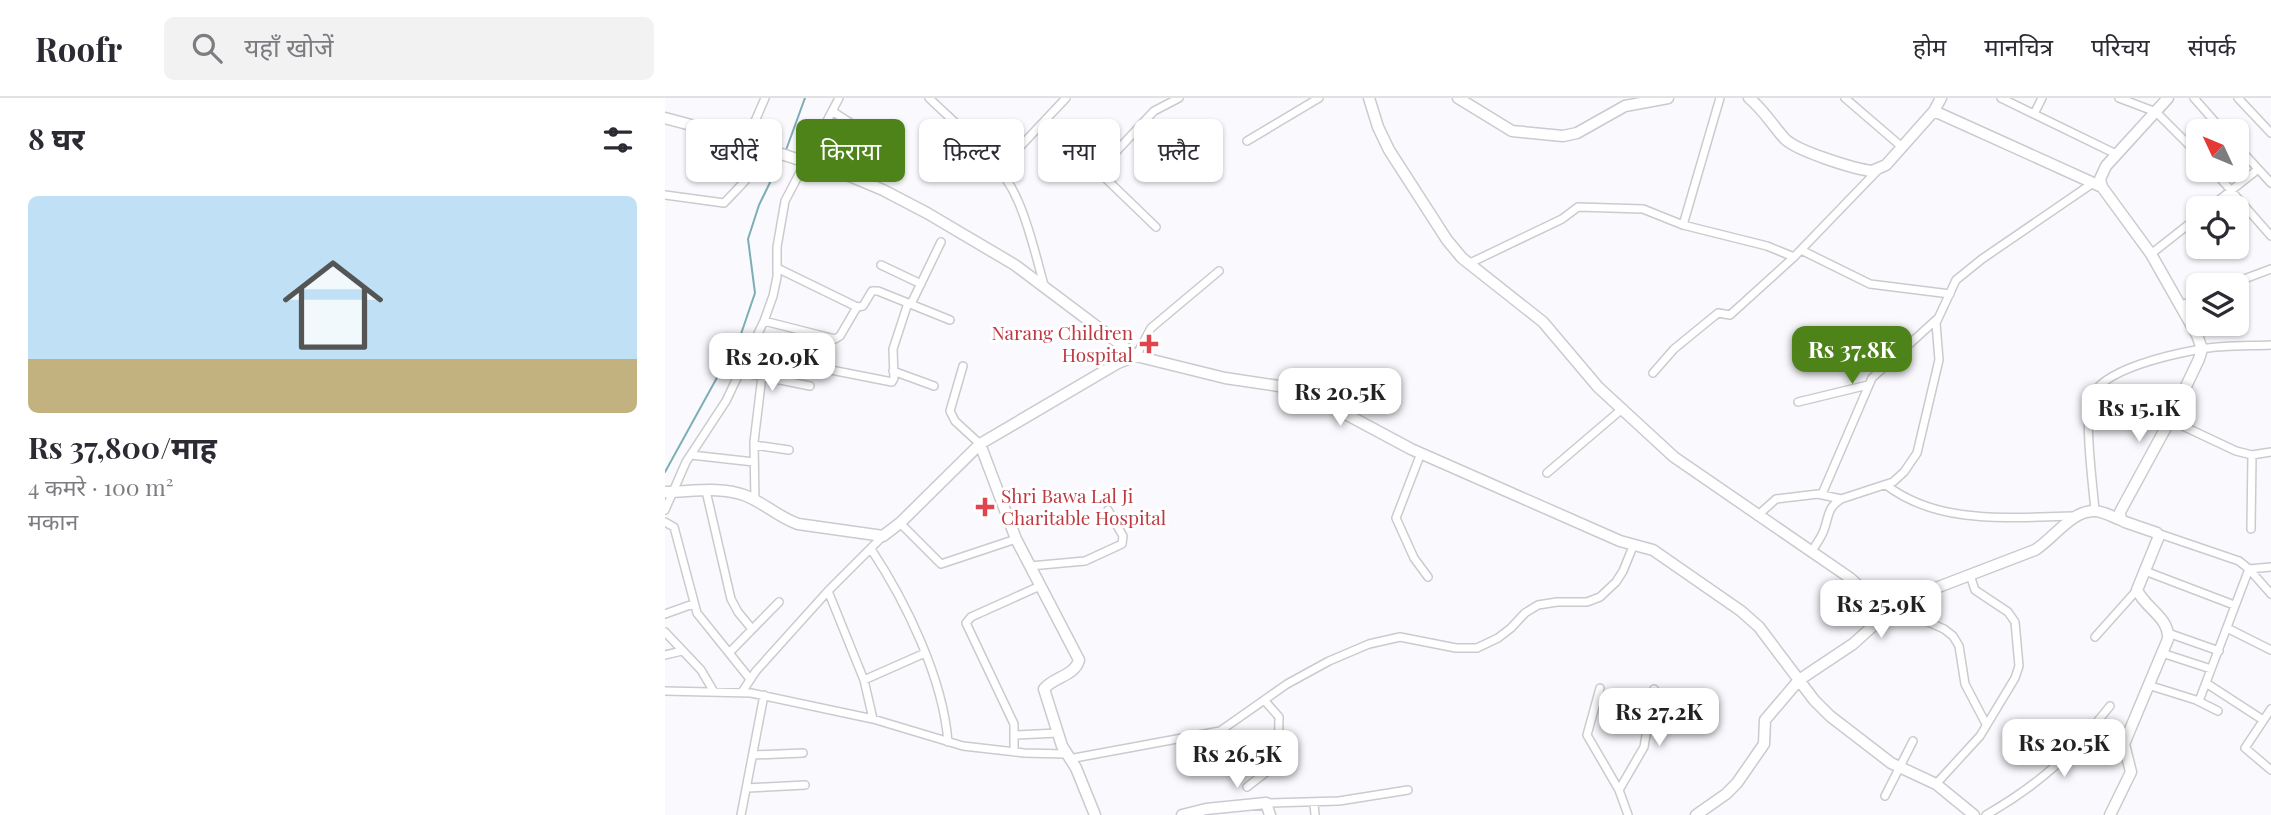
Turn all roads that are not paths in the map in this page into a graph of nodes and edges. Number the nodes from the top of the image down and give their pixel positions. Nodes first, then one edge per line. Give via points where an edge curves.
1 (765, 98) edge
2 (839, 98) edge
3 (929, 98) edge
4 (1066, 98) edge
5 (1179, 98) edge
6 (1319, 98) edge
7 (1369, 98) edge
8 (1668, 98) edge
9 (1720, 98) edge
10 (1749, 98) edge
11 (1845, 98) edge
12 (1941, 98) edge
13 (2001, 98) edge
14 (2042, 98) edge
15 (2119, 98) edge
16 (2168, 98) edge
17 (2194, 98) edge
18 (2238, 98) edge
19 (1461, 99) edge
20 (1760, 102) edge
21 (832, 111) junction
22 (1934, 111) junction
23 (2156, 111) junction
24 (2034, 114) junction
25 (757, 119) edge
26 (826, 119) edge
27 (844, 119) edge
28 (950, 119) edge
29 (1046, 119) edge
30 (2212, 119) edge
31 (665, 120) edge
32 (686, 126) edge
33 (1038, 128) edge
34 (2271, 133) edge
35 (1247, 141) dead end
36 (2186, 142) edge
37 (1024, 143) edge
38 (1120, 147) edge
39 (1902, 147) junction
40 (2116, 154) junction
41 (2249, 160) edge
42 (796, 166) edge
43 (1878, 170) junction
44 (2257, 170) junction
45 (743, 182) edge
46 (862, 182) edge
47 (1007, 182) edge
48 (1109, 182) edge
49 (2225, 182) edge
50 (2271, 183) edge
51 (2097, 185) junction
52 (2233, 190) junction
53 (665, 195) edge
54 (2225, 196) edge
55 (1683, 225) junction
56 (2186, 226) edge
57 (1156, 227) dead end
58 (2271, 236) edge
59 (941, 242) dead end
60 (1801, 250) junction
61 (2151, 254) junction
62 (1794, 257) junction
63 (1468, 264) junction
64 (881, 265) dead end
65 (777, 268) junction
66 (2271, 269) edge
67 (1219, 271) dead end
68 (2249, 277) edge
69 (921, 284) junction
70 (1044, 285) junction
71 (1950, 294) junction
72 (2186, 303) edge
73 (910, 304) junction
74 (2180, 306) junction
75 (857, 307) junction
76 (1938, 319) junction
77 (950, 320) dead end
78 (764, 321) junction
79 (822, 336) junction
80 (2271, 345) edge
81 (2202, 349) junction
82 (1136, 356) junction
83 (963, 366) dead end
84 (893, 371) junction
85 (740, 372) junction
86 (1653, 373) dead end
87 (762, 376) junction
88 (1868, 385) junction
89 (810, 386) dead end
90 (934, 386) dead end
91 (1798, 402) dead end
92 (1622, 409) junction
93 (2170, 420) junction
94 (979, 444) junction
95 (754, 445) junction
96 (789, 450) dead end
97 (2271, 452) edge
98 (1421, 453) junction
99 (691, 455) junction
100 (2252, 455) junction
101 (754, 462) junction
102 (1548, 473) dead end
103 (1886, 485) junction
104 (706, 491) junction
105 (667, 492) edge
106 (1822, 494) junction
107 (1841, 499) junction
108 (755, 501) junction
109 (665, 510) edge
110 (1108, 510) dead end
111 (2095, 511) junction
112 (1757, 516) junction
113 (2075, 516) junction
114 (2121, 520) junction
115 (665, 522) edge
116 (900, 523) junction
117 (2251, 529) dead end
118 (2157, 533) junction
119 (883, 536) junction
120 (1016, 539) junction
121 (1634, 544) junction
122 (870, 549) junction
123 (1811, 552) junction
124 (1030, 566) junction
125 (2271, 567) edge
126 (2249, 569) junction
127 (2145, 570) junction
128 (1970, 575) junction
129 (1428, 577) dead end
130 (1040, 586) junction
131 (2137, 590) junction
132 (828, 591) junction
133 (2271, 594) edge
134 (779, 602) dead end
135 (693, 604) junction
136 (2234, 604) junction
137 (1891, 609) junction
138 (665, 614) edge
139 (2227, 628) junction
140 (752, 629) junction
141 (665, 632) edge
142 (2168, 633) junction
143 (2095, 637) dead end
144 (2271, 650) edge
145 (682, 651) junction
146 (2218, 651) junction
147 (729, 653) junction
148 (925, 653) junction
149 (2162, 653) junction
150 (665, 655) edge
151 (2211, 669) junction
152 (750, 679) junction
153 (864, 680) junction
154 (1799, 680) junction
155 (2206, 683) junction
156 (2148, 685) junction
157 (1600, 688) dead end
158 (1654, 689) dead end
159 (665, 691) edge
160 (714, 692) junction
161 (742, 692) junction
162 (764, 695) junction
163 (1265, 701) junction
164 (2199, 701) junction
165 (2110, 706) dead end
166 (2271, 709) edge
167 (2218, 711) dead end
168 (873, 719) junction
169 (2263, 719) junction
170 (1986, 724) junction
171 (1058, 733) junction
172 (1016, 735) junction
173 (1913, 741) dead end
174 (948, 742) junction
175 (1014, 752) junction
176 (803, 753) dead end
177 (753, 754) junction
178 (1067, 756) junction
179 (1898, 767) junction
180 (2271, 770) edge
181 (1936, 784) junction
182 (805, 785) dead end
183 (1247, 787) dead end
184 (747, 788) junction
185 (1408, 790) dead end
186 (1619, 790) junction
187 (1885, 796) dead end
188 (1266, 803) junction
189 (1314, 803) junction
190 (741, 815) edge
191 (1095, 815) edge
192 (1182, 815) edge
193 (1270, 815) edge
194 (1315, 815) edge
195 (1628, 815) edge
196 (1696, 815) edge
197 (1974, 815) edge
198 (1986, 815) edge
199 (2110, 815) edge

1 - 25 street
2 - 21 street
3 - 28 street
4 - 29 street
5 - 38 street via 1154,111
6 - 35 street
7 - 63 street via 1395,161
8 - 19 street via 1625,106 1563,136 1512,131
9 - 55 street
10 - 20 street
11 - 39 street
12 - 22 street
13 - 24 street
14 - 24 street
15 - 23 street
16 - 23 street
17 - 30 street
18 - 34 street
20 - 43 street via 1785,139 1797,148
21 - 26 street
21 - 27 street
22 - 39 street
22 - 51 street
23 - 36 street
23 - 40 street
24 - 40 street
31 - 32 street
33 - 37 street
39 - 43 street
40 - 51 street
41 - 44 street
42 - 65 street via 785,201
43 - 60 street
44 - 50 street
44 - 52 street
45 - 53 street via 724,203
46 - 70 street via 927,213
47 - 70 street via 1018,200
48 - 57 street
49 - 52 street
51 - 61 street
51 - 71 street via 1982,259 1956,281
52 - 54 street
52 - 58 street
55 - 62 street via 1759,243
55 - 63 street via 1643,209 1578,207
56 - 61 street
59 - 69 street
60 - 62 street
60 - 71 street via 1870,284
61 - 74 street
62 - 86 street via 1730,315 1718,313
63 - 92 street via 1543,322
64 - 69 street
65 - 75 street
65 - 78 street
66 - 68 street
67 - 82 street via 1151,328
69 - 73 street
70 - 82 street
71 - 76 street
72 - 74 street
73 - 75 street via 874,290 863,306
73 - 77 street
73 - 84 street via 893,349
74 - 81 street
75 - 79 street via 838,338
76 - 88 street
76 - 103 street via 1939,360 1921,441 1904,472
78 - 79 street
78 - 85 street
79 - 84 street via 826,369 889,382
80 - 81 street
81 - 93 street
81 - 111 street via 2139,365 2112,376 2094,391 2089,409
82 - 94 street
82 - 98 street via 1225,378 1299,389
83 - 94 street via 950,411
84 - 90 street
85 - 87 street
85 - 99 street
87 - 89 street
87 - 95 street
88 - 91 street
88 - 106 street
92 - 102 street
92 - 112 street via 1684,465
93 - 100 street
93 - 114 street via 2120,512
94 - 116 street
94 - 120 street
95 - 96 street
95 - 101 street
97 - 100 street
98 - 121 street
98 - 129 street via 1396,518
99 - 101 street
99 - 105 street
100 - 117 street
101 - 108 street
103 - 107 street
103 - 113 street via 1916,503 1965,516
104 - 105 street
104 - 108 street via 736,493
104 - 140 street via 731,598
105 - 109 street
106 - 107 street
106 - 112 street via 1776,499
107 - 123 street via 1830,507
108 - 119 street via 798,524
110 - 124 street via 1123,536 1119,546 1079,562
111 - 113 street
111 - 114 street
112 - 123 street
113 - 128 street via 2035,550
114 - 118 street
115 - 135 street via 674,527
116 - 119 street
116 - 120 street via 941,564
118 - 126 street via 2227,556
118 - 127 street
119 - 122 street
120 - 124 street
121 - 154 street via 1653,551 1741,611
121 - 163 street via 1616,582 1592,601 1538,605 1499,638 1477,648 1400,637 1369,644 1317,667
122 - 132 street
122 - 148 street via 889,577
123 - 137 street
124 - 130 street
125 - 126 street
126 - 133 street
126 - 136 street
127 - 131 street
127 - 136 street
128 - 137 street
128 - 170 street via 1975,590 2013,617 2017,627 2018,672
130 - 171 street via 1079,660 1075,668 1044,689
130 - 172 street via 966,623
131 - 142 street
131 - 143 street
132 - 152 street
132 - 153 street
134 - 140 street
135 - 138 street
135 - 147 street
136 - 139 street
137 - 154 street via 1853,644
137 - 170 street via 1953,636 1965,684
139 - 144 street
139 - 146 street
140 - 147 street
141 - 145 street
142 - 146 street
142 - 149 street
145 - 150 street
145 - 160 street
146 - 151 street
147 - 152 street
148 - 153 street
148 - 174 street
149 - 151 street
149 - 156 street
151 - 155 street
152 - 161 street
153 - 168 street
154 - 179 street via 1830,716
154 - 196 street via 1765,720 1765,744 1737,783
155 - 164 street
155 - 169 street
156 - 164 street
156 - 199 street via 2124,744 2131,772
157 - 186 street via 1587,736
158 - 186 street via 1644,747
159 - 160 street
160 - 161 street
161 - 162 street
162 - 168 street
162 - 177 street
163 - 178 street via 1220,731
163 - 183 street via 1279,717 1279,759
164 - 167 street
165 - 198 street via 2051,772
166 - 169 street
168 - 174 street
169 - 180 street via 2245,748
170 - 181 street
171 - 172 street
171 - 178 street
172 - 175 street
173 - 179 street
174 - 175 street
175 - 178 street
176 - 177 street
177 - 184 street
178 - 191 street
179 - 181 street
179 - 187 street
181 - 197 street
182 - 184 street
184 - 190 street
185 - 189 street
186 - 195 street
188 - 189 street
188 - 192 street via 1206,808
188 - 193 street
189 - 194 street

